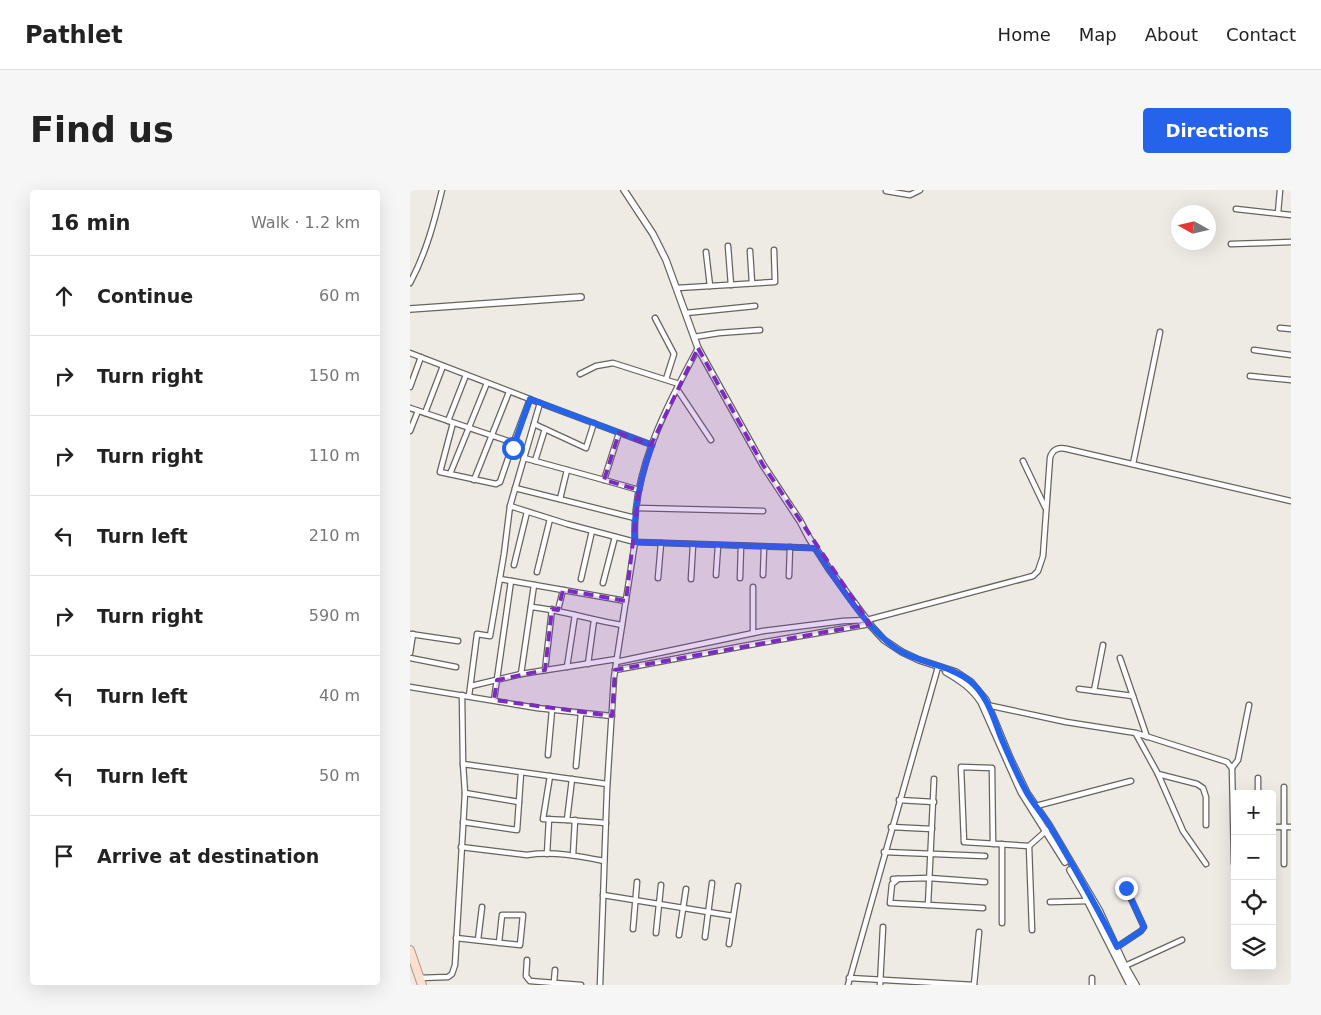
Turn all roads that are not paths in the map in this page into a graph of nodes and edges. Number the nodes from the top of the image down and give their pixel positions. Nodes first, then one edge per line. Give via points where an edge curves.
1 (442, 190) edge
2 (624, 190) edge
3 (920, 190) edge
4 (1280, 190) edge
5 (886, 191) edge
6 (1236, 209) dead end
7 (1278, 213) junction
8 (1291, 215) edge
9 (1291, 242) edge
10 (1230, 244) dead end
11 (728, 246) dead end
12 (774, 250) dead end
13 (750, 251) dead end
14 (706, 252) dead end
15 (410, 283) edge
16 (752, 283) junction
17 (731, 284) junction
18 (710, 286) junction
19 (677, 288) junction
20 (582, 297) dead end
21 (755, 306) dead end
22 (410, 309) edge
23 (686, 312) junction
24 (655, 318) dead end
25 (1280, 328) dead end
26 (1291, 329) edge
27 (760, 330) dead end
28 (1160, 332) dead end
29 (694, 337) junction
30 (698, 348) junction
31 (1254, 350) dead end
32 (410, 353) edge
33 (1291, 355) edge
34 (421, 357) junction
35 (443, 366) junction
36 (580, 374) dead end
37 (466, 375) junction
38 (1250, 376) dead end
39 (666, 379) junction
40 (1291, 380) edge
41 (487, 383) junction
42 (680, 384) junction
43 (410, 387) edge
44 (676, 389) junction
45 (509, 392) junction
46 (530, 399) junction
47 (540, 403) junction
48 (410, 408) edge
49 (418, 411) junction
50 (425, 413) junction
51 (450, 422) junction
52 (534, 424) junction
53 (594, 424) junction
54 (469, 429) junction
55 (545, 429) junction
56 (410, 431) edge
57 (619, 433) junction
58 (491, 436) junction
59 (711, 440) dead end
60 (513, 444) junction
61 (652, 445) junction
62 (524, 458) junction
63 (535, 461) junction
64 (1023, 461) dead end
65 (1133, 464) junction
66 (567, 470) junction
67 (450, 474) junction
68 (474, 480) junction
69 (604, 480) junction
70 (515, 488) junction
71 (639, 490) junction
72 (560, 499) junction
73 (1291, 501) edge
74 (510, 506) junction
75 (637, 508) junction
76 (1046, 509) junction
77 (763, 511) dead end
78 (527, 512) junction
79 (635, 518) junction
80 (550, 519) junction
81 (592, 531) junction
82 (615, 537) junction
83 (635, 542) junction
84 (661, 543) junction
85 (692, 545) junction
86 (718, 546) junction
87 (741, 546) junction
88 (764, 547) junction
89 (790, 548) junction
90 (815, 548) junction
91 (514, 565) dead end
92 (537, 572) dead end
93 (716, 575) dead end
94 (763, 576) dead end
95 (789, 576) dead end
96 (658, 578) dead end
97 (740, 578) dead end
98 (500, 579) junction
99 (581, 579) dead end
100 (691, 579) dead end
101 (511, 581) junction
102 (603, 583) dead end
103 (534, 585) junction
104 (753, 587) dead end
105 (563, 590) junction
106 (626, 601) junction
107 (531, 607) junction
108 (552, 609) junction
109 (558, 610) junction
110 (574, 615) junction
111 (594, 620) junction
112 (868, 622) junction
113 (622, 625) junction
114 (412, 634) edge
115 (753, 634) junction
116 (458, 641) dead end
117 (1103, 645) dead end
118 (410, 653) edge
119 (410, 658) edge
120 (1120, 658) dead end
121 (617, 661) junction
122 (588, 664) junction
123 (456, 666) dead end
124 (938, 666) junction
125 (567, 667) junction
126 (545, 670) junction
127 (615, 670) junction
128 (521, 674) junction
129 (497, 680) junction
130 (471, 686) junction
131 (410, 687) edge
132 (1079, 689) dead end
133 (1094, 691) junction
134 (462, 695) junction
135 (469, 696) junction
136 (1133, 696) junction
137 (494, 700) junction
138 (1249, 705) dead end
139 (986, 706) junction
140 (552, 710) junction
141 (581, 713) junction
142 (612, 716) junction
143 (1136, 734) junction
144 (1147, 737) junction
145 (548, 755) dead end
146 (463, 764) junction
147 (576, 766) dead end
148 (1232, 768) junction
149 (521, 773) junction
150 (1158, 774) junction
151 (550, 776) junction
152 (1258, 778) dead end
153 (572, 779) junction
154 (934, 779) dead end
155 (1131, 781) dead end
156 (607, 784) junction
157 (1284, 787) dead end
158 (1233, 790) edge
159 (1258, 790) edge
160 (465, 793) junction
161 (899, 800) junction
162 (519, 802) junction
163 (934, 802) junction
164 (1036, 806) junction
165 (549, 820) junction
166 (566, 820) junction
167 (575, 820) junction
168 (463, 822) junction
169 (1044, 822) junction
170 (606, 823) junction
171 (1206, 825) dead end
172 (891, 827) junction
173 (1276, 827) edge
174 (1284, 827) junction
175 (1291, 827) edge
176 (932, 829) junction
177 (1047, 830) junction
178 (993, 844) junction
179 (1002, 844) junction
180 (1029, 846) junction
181 (461, 847) junction
182 (884, 852) junction
183 (931, 853) junction
184 (547, 854) junction
185 (573, 855) junction
186 (985, 856) dead end
187 (604, 861) junction
188 (1206, 864) dead end
189 (1284, 864) dead end
190 (929, 878) junction
191 (637, 882) dead end
192 (985, 882) dead end
193 (712, 883) dead end
194 (661, 884) dead end
195 (738, 886) dead end
196 (1126, 888) dead end
197 (686, 889) dead end
198 (603, 895) junction
199 (636, 901) junction
200 (1088, 901) junction
201 (1050, 902) dead end
202 (928, 904) junction
203 (659, 905) junction
204 (482, 907) dead end
205 (983, 908) dead end
206 (683, 909) junction
207 (708, 913) junction
208 (734, 916) junction
209 (1002, 923) dead end
210 (883, 927) dead end
211 (633, 929) dead end
212 (1032, 930) dead end
213 (979, 932) dead end
214 (656, 933) dead end
215 (679, 935) dead end
216 (704, 937) dead end
217 (456, 938) junction
218 (478, 940) junction
219 (1182, 940) dead end
220 (499, 942) junction
221 (729, 944) dead end
222 (1117, 947) junction
223 (410, 950) edge
224 (528, 960) dead end
225 (1125, 966) junction
226 (555, 970) dead end
227 (849, 978) junction
228 (1092, 978) dead end
229 (420, 982) edge
230 (554, 982) junction
231 (880, 982) edge
232 (908, 983) edge
233 (939, 984) edge
234 (581, 985) edge
235 (600, 985) edge
236 (848, 985) edge
237 (974, 985) edge
238 (1092, 985) edge
239 (1130, 985) edge
240 (1136, 985) edge

1 - 15 street via 428,244
2 - 19 street via 653,234
3 - 5 street via 910,195
4 - 7 street
6 - 7 street
7 - 8 street
9 - 10 street
11 - 17 street
12 - 16 street via 775,282
13 - 16 street
14 - 18 street
16 - 17 street
17 - 18 street
18 - 19 street
19 - 23 street
20 - 22 street
21 - 23 street
23 - 29 street
24 - 39 street via 674,354
25 - 26 street
27 - 29 street
28 - 65 street
29 - 30 street
30 - 42 street
30 - 90 street via 755,452
31 - 33 street
32 - 34 street
34 - 35 street
34 - 43 street
35 - 37 street
35 - 50 street
36 - 39 street via 596,366 613,363
37 - 41 street
37 - 51 street
38 - 40 street
39 - 42 street
41 - 45 street
41 - 54 street
42 - 44 street
44 - 59 street
44 - 61 street
45 - 46 street
45 - 58 street
46 - 47 street
46 - 60 street
47 - 52 street
47 - 53 street
48 - 49 street
49 - 50 street
49 - 56 street
50 - 51 street
51 - 54 street
51 - 67 street via 440,472
52 - 55 street
52 - 62 street
53 - 55 street via 586,448
53 - 57 street
54 - 58 street
54 - 67 street
55 - 63 street
57 - 61 street
57 - 69 street
58 - 60 street
58 - 68 street
60 - 68 street via 500,482
61 - 71 street via 641,474
62 - 63 street
62 - 70 street
63 - 66 street
64 - 76 street
65 - 73 street
65 - 76 street via 1062,448 1053,451
66 - 69 street
66 - 72 street
67 - 68 street
69 - 71 street
70 - 72 street
70 - 74 street
71 - 75 street
72 - 79 street
74 - 78 street
74 - 98 street
75 - 77 street
75 - 79 street
76 - 112 street via 1042,563 1033,576
78 - 80 street
78 - 91 street
79 - 83 street
80 - 81 street
80 - 92 street
81 - 82 street
81 - 99 street
82 - 83 street
82 - 102 street
83 - 84 street
83 - 106 street
84 - 85 street
84 - 96 street
85 - 86 street
85 - 100 street
86 - 87 street
86 - 93 street
87 - 88 street
87 - 97 street
88 - 89 street
88 - 94 street
89 - 90 street
89 - 95 street
90 - 112 street
98 - 101 street
98 - 130 street via 490,636 478,634
101 - 103 street
101 - 129 street
103 - 105 street
103 - 107 street
104 - 115 street
105 - 106 street
105 - 109 street
106 - 113 street
107 - 108 street
107 - 128 street
108 - 109 street
108 - 126 street
109 - 110 street
110 - 111 street
110 - 125 street
111 - 113 street
111 - 122 street
112 - 115 street via 843,620
112 - 124 street via 884,640 902,652
112 - 127 street
113 - 121 street
114 - 116 street
114 - 118 street
115 - 121 street
117 - 133 street
119 - 123 street
120 - 136 street
121 - 122 street
121 - 127 street
122 - 125 street
124 - 139 street via 971,682
124 - 161 street
125 - 126 street
126 - 128 street
127 - 142 street
128 - 129 street
129 - 130 street
129 - 137 street
130 - 135 street
131 - 134 street
132 - 133 street
133 - 136 street
134 - 135 street
134 - 146 street
135 - 137 street
136 - 144 street
137 - 140 street
138 - 148 street via 1238,760
139 - 143 street
139 - 164 street
139 - 169 street via 1021,792
140 - 141 street
140 - 145 street
141 - 142 street
141 - 147 street
142 - 156 street
143 - 144 street
143 - 150 street
144 - 148 street via 1227,762
146 - 149 street
146 - 160 street
148 - 158 street
149 - 151 street
149 - 162 street
150 - 171 street via 1203,788
150 - 188 street via 1183,831
151 - 153 street
151 - 165 street via 543,819
152 - 159 street
153 - 156 street
153 - 166 street
154 - 163 street
155 - 164 street
156 - 170 street
157 - 174 street
160 - 162 street
160 - 168 street
161 - 163 street
161 - 172 street
162 - 168 street via 517,830
163 - 176 street
164 - 169 street
165 - 166 street
165 - 184 street
166 - 167 street
167 - 170 street
167 - 185 street
168 - 181 street
169 - 177 street
169 - 222 street via 1099,910
170 - 187 street
172 - 176 street
172 - 182 street
173 - 174 street
174 - 175 street
174 - 189 street
176 - 183 street
177 - 180 street
177 - 200 street
178 - 178 street via 964,842 961,767 992,768
178 - 179 street
179 - 180 street
179 - 209 street
180 - 212 street
181 - 184 street via 528,855
181 - 217 street
182 - 183 street
182 - 227 street
183 - 186 street
183 - 190 street
184 - 185 street
185 - 187 street
187 - 198 street
190 - 192 street
190 - 202 street
190 - 202 street via 896,879 892,884 890,903
191 - 199 street
193 - 207 street
194 - 203 street
195 - 208 street
196 - 222 street via 1144,927
197 - 206 street
198 - 199 street
198 - 235 street
199 - 203 street
199 - 211 street
200 - 201 street
200 - 239 street
202 - 205 street
203 - 206 street
203 - 214 street
204 - 218 street
206 - 207 street
206 - 215 street
207 - 208 street
207 - 216 street
208 - 221 street
210 - 231 street
213 - 237 street
217 - 218 street
217 - 229 street via 452,974
218 - 220 street
219 - 225 street
220 - 220 street via 520,945 523,915 502,915
222 - 225 street
223 - 229 main road
224 - 230 street via 526,976 530,981
225 - 240 street
226 - 230 street
227 - 231 street
227 - 236 street
228 - 238 street
230 - 234 street
231 - 232 street
232 - 233 street
233 - 237 street

